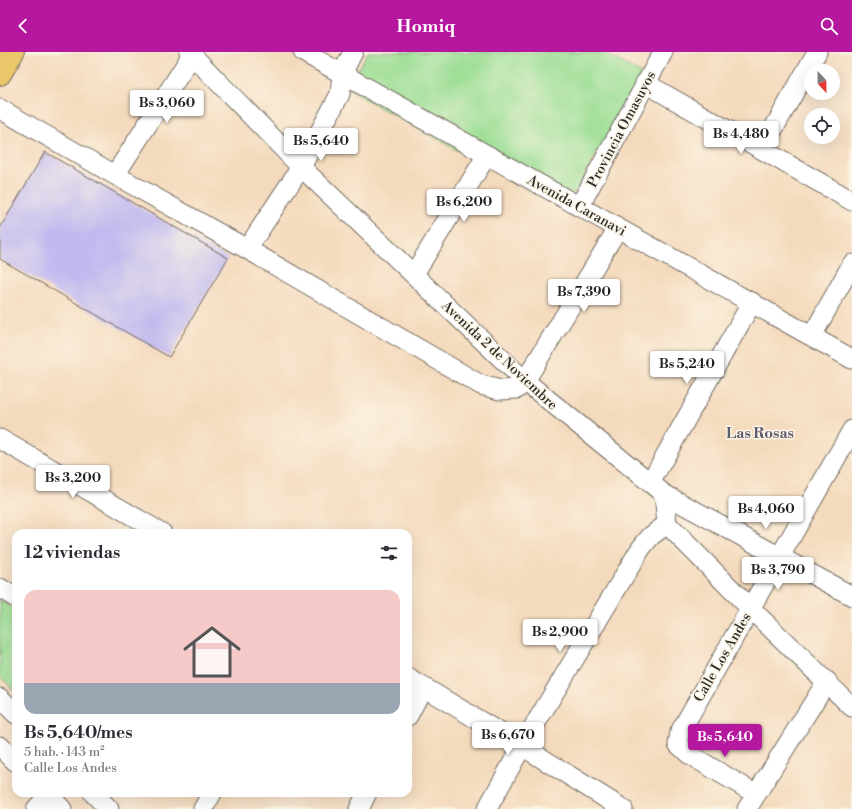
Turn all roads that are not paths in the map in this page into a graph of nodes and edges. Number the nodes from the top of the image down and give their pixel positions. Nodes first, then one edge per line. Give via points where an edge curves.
1 (13, 52) edge
2 (303, 52) edge
3 (353, 52) edge
4 (663, 52) edge
5 (818, 52) edge
6 (191, 54) edge
7 (0, 74) edge
8 (342, 74) junction
9 (645, 83) junction
10 (0, 109) edge
11 (762, 149) junction
12 (487, 155) junction
13 (301, 167) junction
14 (115, 175) junction
15 (852, 201) edge
16 (579, 206) junction
17 (618, 228) junction
18 (247, 249) junction
19 (852, 264) edge
20 (414, 274) junction
21 (752, 302) junction
22 (812, 336) junction
23 (852, 358) edge
24 (525, 381) junction
25 (850, 438) edge
26 (0, 439) edge
27 (657, 489) junction
28 (667, 524) junction
29 (155, 529) edge
30 (780, 556) junction
31 (0, 588) edge
32 (12, 596) edge
33 (852, 596) edge
34 (750, 608) junction
35 (827, 681) junction
36 (416, 682) edge
37 (0, 698) edge
38 (412, 699) edge
39 (852, 707) edge
40 (12, 710) edge
41 (0, 746) edge
42 (522, 746) junction
43 (12, 758) edge
44 (46, 797) edge
45 (51, 797) edge
46 (98, 797) edge
47 (210, 797) edge
48 (365, 797) edge
49 (751, 801) edge
50 (36, 809) edge
51 (62, 809) edge
52 (109, 809) edge
53 (202, 809) edge
54 (359, 809) edge
55 (487, 809) edge
56 (623, 809) edge

1 - 7 main road
2 - 8 street, Avenida Caranavi
3 - 8 street
4 - 9 street, Provincia Omasuyos
5 - 11 street
6 - 13 street, Avenida 2 de Noviembre
6 - 14 street
8 - 12 street, Avenida Caranavi
8 - 13 street via 340,94
9 - 11 street
9 - 16 street, Provincia Omasuyos
10 - 14 street
11 - 15 street
12 - 16 street, Avenida Caranavi
12 - 20 street
13 - 18 street
13 - 20 street, Avenida 2 de Noviembre
14 - 18 street
16 - 17 street, Avenida Caranavi
17 - 21 street, Avenida Caranavi
17 - 24 street
18 - 24 street via 481,385 500,390 517,389
19 - 22 street
20 - 24 street, Avenida 2 de Noviembre
21 - 22 street, Avenida Caranavi
21 - 27 street
22 - 23 street, Avenida Caranavi
24 - 27 street, Avenida 2 de Noviembre
25 - 30 street, Calle Los Andes
26 - 29 street
27 - 28 street
27 - 30 street, Avenida 2 de Noviembre
28 - 34 street
28 - 42 street via 651,536 642,548
30 - 33 street, Avenida 2 de Noviembre
30 - 34 street, Calle Los Andes
31 - 32 street
34 - 35 street
34 - 49 street, Calle Los Andes via 680,732 678,744
35 - 39 street
35 - 49 street
36 - 38 street
36 - 42 street
37 - 40 street
41 - 43 street
42 - 55 street
42 - 56 street
44 - 50 street
45 - 51 street
46 - 52 street
47 - 53 street
48 - 54 street

